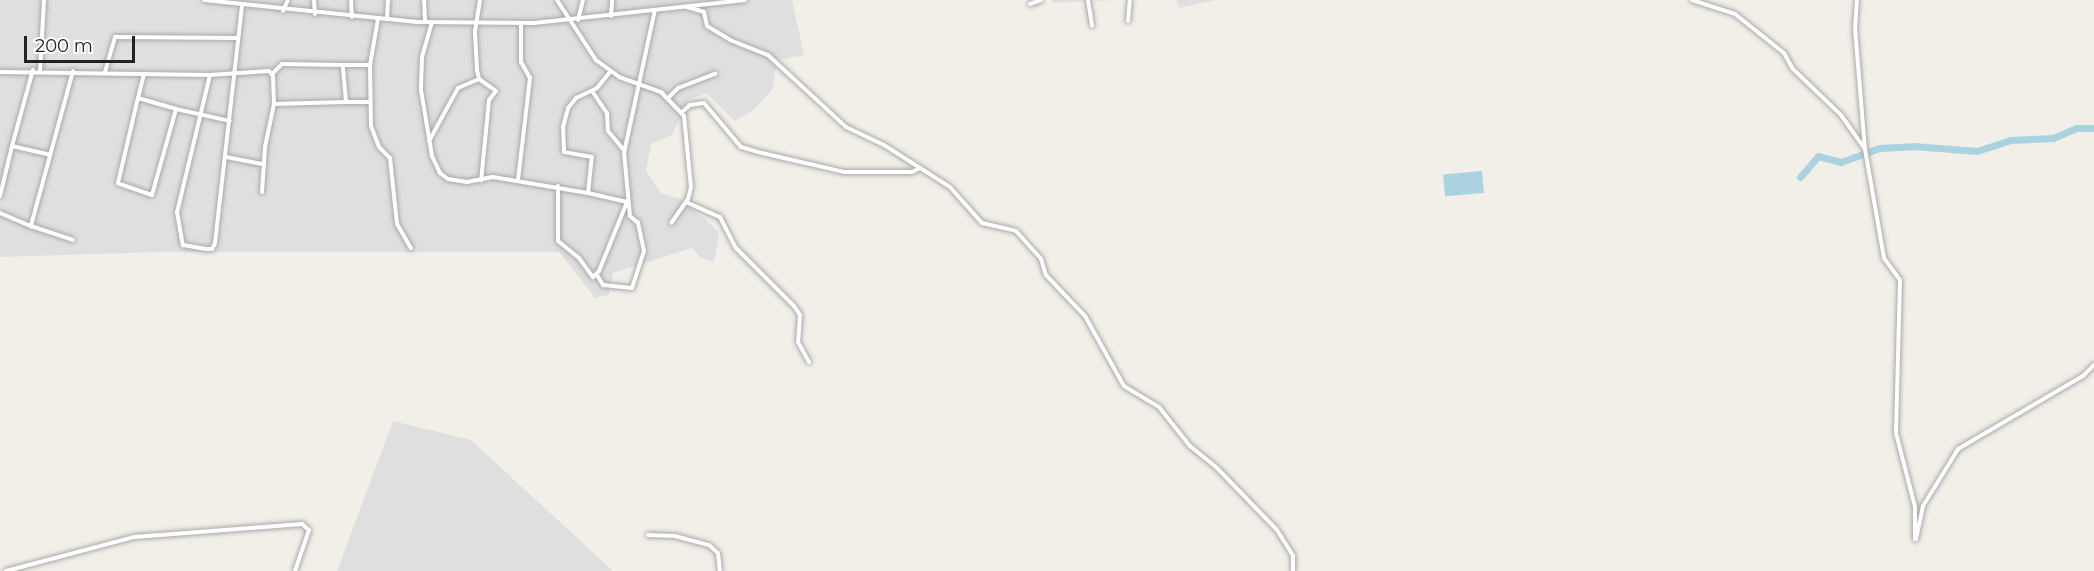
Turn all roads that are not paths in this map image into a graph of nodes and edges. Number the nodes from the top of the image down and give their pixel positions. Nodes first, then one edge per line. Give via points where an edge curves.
1 (204, 0) edge
2 (288, 0) edge
3 (314, 0) edge
4 (351, 0) edge
5 (388, 0) edge
6 (424, 0) edge
7 (480, 0) edge
8 (557, 0) edge
9 (583, 0) edge
10 (612, 0) edge
11 (745, 0) edge
12 (1041, 0) edge
13 (1088, 0) edge
14 (1130, 0) edge
15 (1692, 0) edge
16 (1857, 0) edge
17 (46, 1) edge
18 (229, 2) edge
19 (1030, 4) dead end
20 (242, 6) junction
21 (687, 7) junction
22 (655, 10) junction
23 (283, 11) junction
24 (315, 14) junction
25 (352, 16) junction
26 (610, 16) junction
27 (378, 19) junction
28 (387, 19) junction
29 (578, 20) junction
30 (477, 21) junction
31 (572, 21) junction
32 (1128, 21) dead end
33 (425, 22) junction
34 (432, 22) junction
35 (521, 22) junction
36 (1092, 26) dead end
37 (238, 38) junction
38 (343, 64) junction
39 (370, 65) junction
40 (33, 70) junction
41 (40, 70) junction
42 (73, 71) junction
43 (0, 72) edge
44 (105, 72) junction
45 (610, 72) junction
46 (234, 73) junction
47 (273, 73) junction
48 (144, 74) junction
49 (715, 74) dead end
50 (210, 75) junction
51 (479, 80) junction
52 (637, 83) junction
53 (591, 91) junction
54 (669, 97) junction
55 (138, 98) junction
56 (346, 102) junction
57 (368, 102) junction
58 (274, 104) junction
59 (177, 109) junction
60 (682, 112) junction
61 (203, 115) junction
62 (230, 121) junction
63 (429, 141) junction
64 (12, 146) junction
65 (624, 150) junction
66 (1864, 150) junction
67 (50, 155) junction
68 (226, 157) junction
69 (263, 164) junction
70 (920, 168) junction
71 (518, 180) junction
72 (481, 182) junction
73 (558, 186) junction
74 (262, 192) dead end
75 (588, 194) junction
76 (0, 196) edge
77 (627, 202) junction
78 (686, 202) junction
79 (0, 213) edge
80 (671, 223) dead end
81 (31, 226) junction
82 (73, 240) dead end
83 (411, 248) dead end
84 (597, 275) junction
85 (809, 362) dead end
86 (2094, 366) edge
87 (648, 535) dead end
88 (6, 571) edge
89 (295, 571) edge
90 (720, 571) edge
91 (1293, 571) edge

1 - 18 street
2 - 23 street
3 - 24 street
4 - 25 street
5 - 28 street
6 - 33 street
7 - 30 street
8 - 31 street
9 - 29 street
10 - 26 street
11 - 21 street
12 - 19 street
13 - 36 street
14 - 32 street
15 - 66 street via 1735,14 1784,53 1793,69 1841,115
16 - 66 street via 1855,28
17 - 41 street
18 - 20 street
20 - 23 street
20 - 37 street
21 - 22 street
21 - 70 street via 704,12 707,26 730,40 768,55 846,127
22 - 26 street
22 - 52 street
23 - 24 street
24 - 25 street
25 - 27 street
26 - 29 street
27 - 28 street
27 - 39 street
28 - 33 street
29 - 31 street
30 - 34 street
30 - 35 street
30 - 51 street via 475,54
31 - 35 street
31 - 45 street via 589,53
33 - 34 street
34 - 63 street via 421,70
35 - 71 street via 521,62 530,78
37 - 44 street via 114,37
37 - 46 street
38 - 39 street
38 - 47 street via 282,64
38 - 56 street
39 - 57 street
40 - 41 street
40 - 43 street
40 - 64 street
41 - 42 street
42 - 44 street
42 - 67 street
44 - 48 street
45 - 52 street
45 - 53 street
46 - 47 street
46 - 50 street
46 - 62 street
47 - 58 street
48 - 50 street
48 - 55 street
49 - 54 street via 673,91
50 - 61 street
51 - 63 street via 458,88
51 - 72 street via 496,91 489,100
52 - 54 street
52 - 65 street
53 - 65 street via 603,103 601,109 607,113 608,131
53 - 75 street via 568,108 563,127 564,152 592,157
54 - 60 street
55 - 59 street
55 - 59 street via 118,183 123,188 152,195
56 - 57 street
56 - 58 street
57 - 83 street via 379,147 390,158 397,224
58 - 69 street
59 - 61 street
60 - 70 street via 690,105 704,104 741,147 762,153 844,172 912,172
60 - 78 street via 691,187
61 - 62 street
61 - 68 street via 177,212 183,245 212,249 215,243
62 - 68 street
63 - 72 street via 436,165 448,179
64 - 67 street
64 - 76 street
65 - 77 street
66 - 86 street via 1884,258 1900,280 1896,433 1915,507 1916,539 1923,506 1958,449
67 - 81 street
68 - 69 street
69 - 74 street
70 - 91 street via 950,187 982,223 1016,231 1025,240 1041,259 1046,275 1085,316 1124,386 1159,406 1190,446 1277,530 1293,556
71 - 72 street via 493,177
71 - 73 street
73 - 75 street
73 - 84 street via 558,241 579,258 593,277
75 - 77 street
77 - 84 street
77 - 84 street via 644,251 632,288 603,285
78 - 80 street
78 - 85 street via 720,217 736,248 794,306 800,315 798,342
79 - 81 street
81 - 82 street
87 - 90 street via 675,536 709,545 718,553
88 - 89 street via 134,537 302,524 309,530

